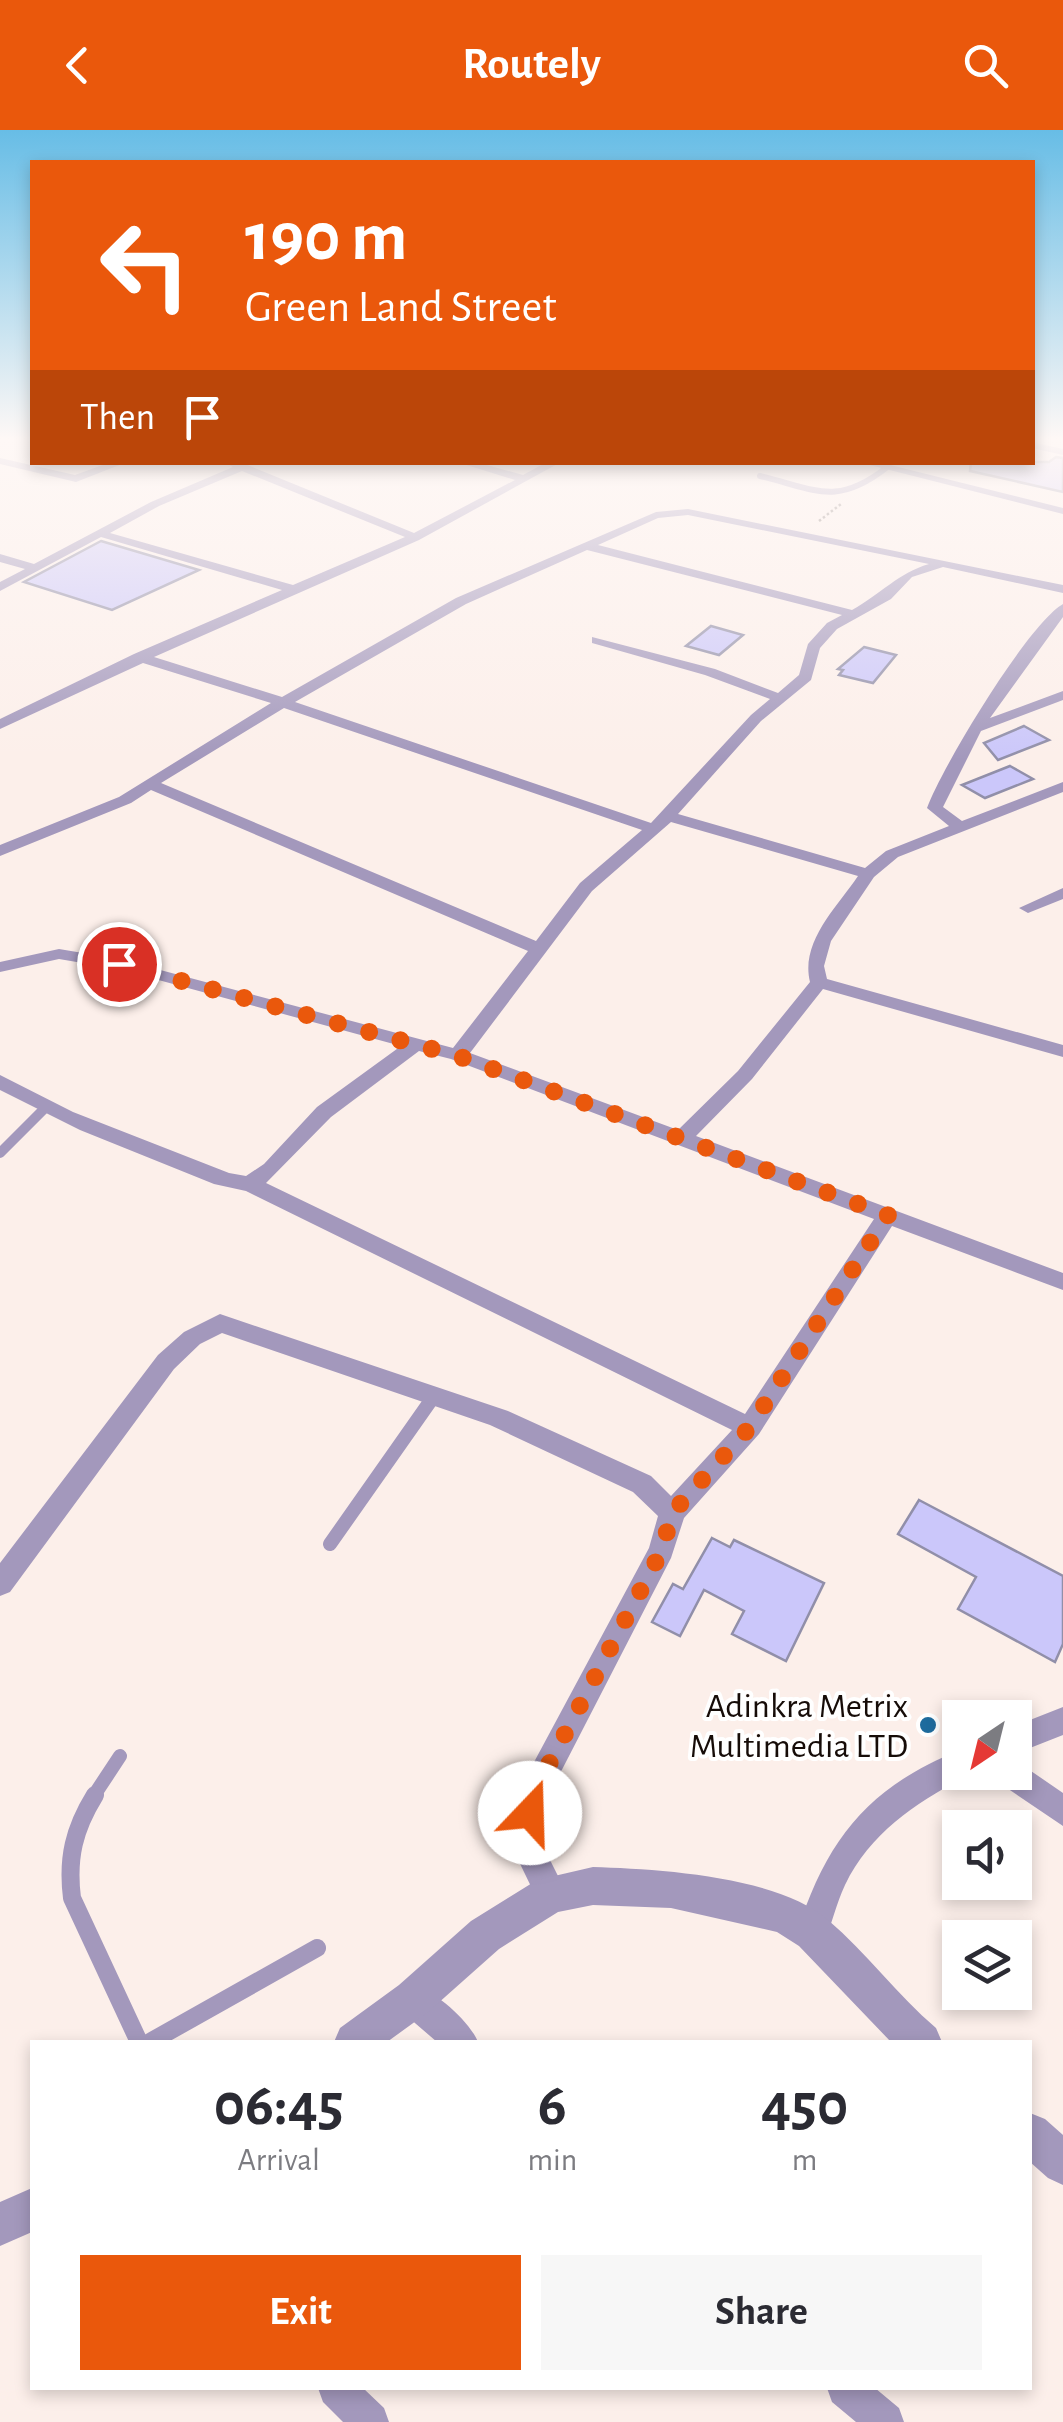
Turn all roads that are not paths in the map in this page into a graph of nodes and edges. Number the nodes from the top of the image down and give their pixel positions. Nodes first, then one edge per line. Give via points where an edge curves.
1 (76, 546) edge
2 (144, 546) edge
3 (396, 546) edge
4 (583, 546) joint
5 (860, 546) edge
6 (0, 558) edge
7 (945, 564) junction
8 (36, 568) junction
9 (0, 587) edge
10 (1063, 589) edge
11 (293, 590) junction
12 (1063, 608) edge
13 (849, 613) junction
14 (598, 640) dead end
15 (139, 657) junction
16 (1063, 696) edge
17 (780, 698) junction
18 (282, 702) junction
19 (0, 725) edge
20 (978, 727) junction
21 (150, 784) junction
22 (1063, 787) edge
23 (668, 816) junction
24 (960, 827) junction
25 (651, 828) junction
26 (0, 851) edge
27 (868, 874) junction
28 (1063, 893) edge
29 (1028, 908) dead end
30 (537, 948) junction
31 (0, 967) edge
32 (819, 982) junction
33 (416, 1044) junction
34 (1063, 1051) edge
35 (458, 1056) junction
36 (0, 1081) edge
37 (44, 1109) junction
38 (680, 1140) junction
39 (0, 1153) edge
40 (250, 1184) junction
41 (888, 1215) junction
42 (1063, 1282) edge
43 (434, 1396) junction
44 (750, 1427) junction
45 (672, 1513) junction
46 (330, 1544) dead end
47 (5, 1568) edge
48 (1063, 1721) edge
49 (1032, 1733) edge
50 (120, 1756) dead end
51 (942, 1773) edge
52 (1032, 1789) edge
53 (1063, 1811) edge
54 (551, 1894) junction
55 (813, 1932) junction
56 (317, 1948) dead end
57 (413, 1999) junction
58 (138, 2040) edge
59 (154, 2040) edge
60 (357, 2040) edge
61 (460, 2040) edge
62 (920, 2040) edge
63 (1032, 2136) edge
64 (1063, 2163) edge
65 (30, 2211) edge
66 (0, 2224) edge
67 (339, 2390) edge
68 (848, 2390) edge
69 (370, 2422) edge
70 (884, 2422) edge

1 - 8 street
2 - 11 street
3 - 11 street
4 - 13 street
4 - 18 street via 460,600
5 - 7 street
6 - 8 street
7 - 10 street
7 - 13 street via 908,574 886,596
8 - 9 street
11 - 15 street
12 - 20 street
13 - 17 street via 813,647 806,677
14 - 17 street
15 - 18 street
15 - 19 street
16 - 20 street
17 - 23 street
18 - 21 street
18 - 25 street
20 - 24 street via 935,808
21 - 26 street via 107,809
21 - 30 street
22 - 24 street
23 - 25 street
23 - 27 street
24 - 27 street via 892,854
25 - 30 street via 586,887
27 - 32 street via 822,942 815,966
28 - 29 street
30 - 35 street
31 - 33 street via 59,954 119,964
32 - 34 street
32 - 38 street via 745,1075
33 - 35 street
33 - 40 street via 324,1112
35 - 38 street
36 - 37 street
37 - 39 lane
37 - 40 street via 212,1178
38 - 41 street
40 - 44 street
41 - 42 street
41 - 44 street
43 - 45 street via 499,1418 642,1484
43 - 46 lane
43 - 47 street via 220,1323 166,1362
44 - 45 street
45 - 54 street via 662,1550 537,1787 523,1839
48 - 49 street
50 - 58 lane via 80,1820 68,1850 68,1875 72,1898
51 - 55 street via 908,1789 851,1842 826,1883
52 - 53 street
54 - 55 street via 593,1886 671,1889 786,1914
54 - 57 street via 485,1934
55 - 62 street
56 - 59 lane
57 - 60 street
57 - 61 street
63 - 64 street
65 - 66 street
67 - 69 street
68 - 70 street

